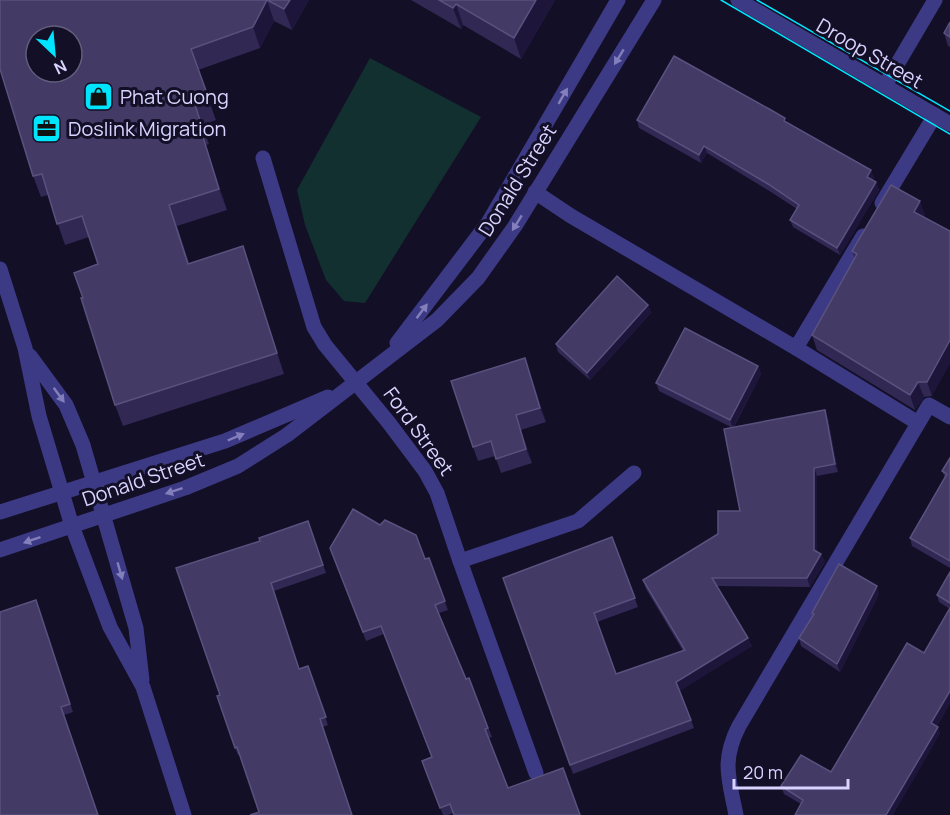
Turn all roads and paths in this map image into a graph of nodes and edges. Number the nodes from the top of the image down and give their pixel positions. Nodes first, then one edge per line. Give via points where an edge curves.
1 (618, 0) edge
2 (654, 0) edge
3 (738, 0) edge
4 (935, 0) edge
5 (885, 85) junction
6 (935, 115) junction
7 (950, 124) edge
8 (263, 158) dead end
9 (535, 192) junction
10 (0, 269) edge
11 (25, 348) junction
12 (796, 348) junction
13 (386, 358) junction
14 (353, 385) junction
15 (950, 417) edge
16 (918, 423) junction
17 (634, 473) dead end
18 (95, 483) junction
19 (62, 493) junction
20 (0, 512) edge
21 (103, 515) junction
22 (72, 526) junction
23 (0, 550) edge
24 (460, 561) junction
25 (143, 687) junction
26 (536, 773) dead end
27 (184, 815) edge
28 (736, 815) edge

13 -> 1 street, Donald Street via 488,224
2 -> 9 street, Donald Street
3 - 5 street, Droop Street
4 - 5 street
5 - 6 street, Droop Street
6 - 7 street, Droop Street
6 - 12 street
8 - 14 street, Ford Street via 314,327
9 - 12 street
9 -> 13 street, Donald Street via 489,264 462,296
10 - 11 street
11 -> 18 street via 66,405
11 - 19 street via 39,416
12 - 16 street
13 - 14 street, Donald Street
18 -> 14 street, Donald Street via 225,441
14 -> 21 street, Donald Street via 276,443 238,466
14 - 24 street, Ford Street via 431,480
15 - 16 street via 929,405
16 - 28 street via 733,737 727,768
17 - 24 street via 578,521
18 - 19 street, Donald Street
18 - 21 street
19 - 20 street, Donald Street
19 - 22 street
21 - 22 street, Donald Street
21 -> 25 street via 136,628
22 -> 23 street, Donald Street
22 - 25 street via 110,627
24 - 26 street, Ford Street
25 - 27 street

